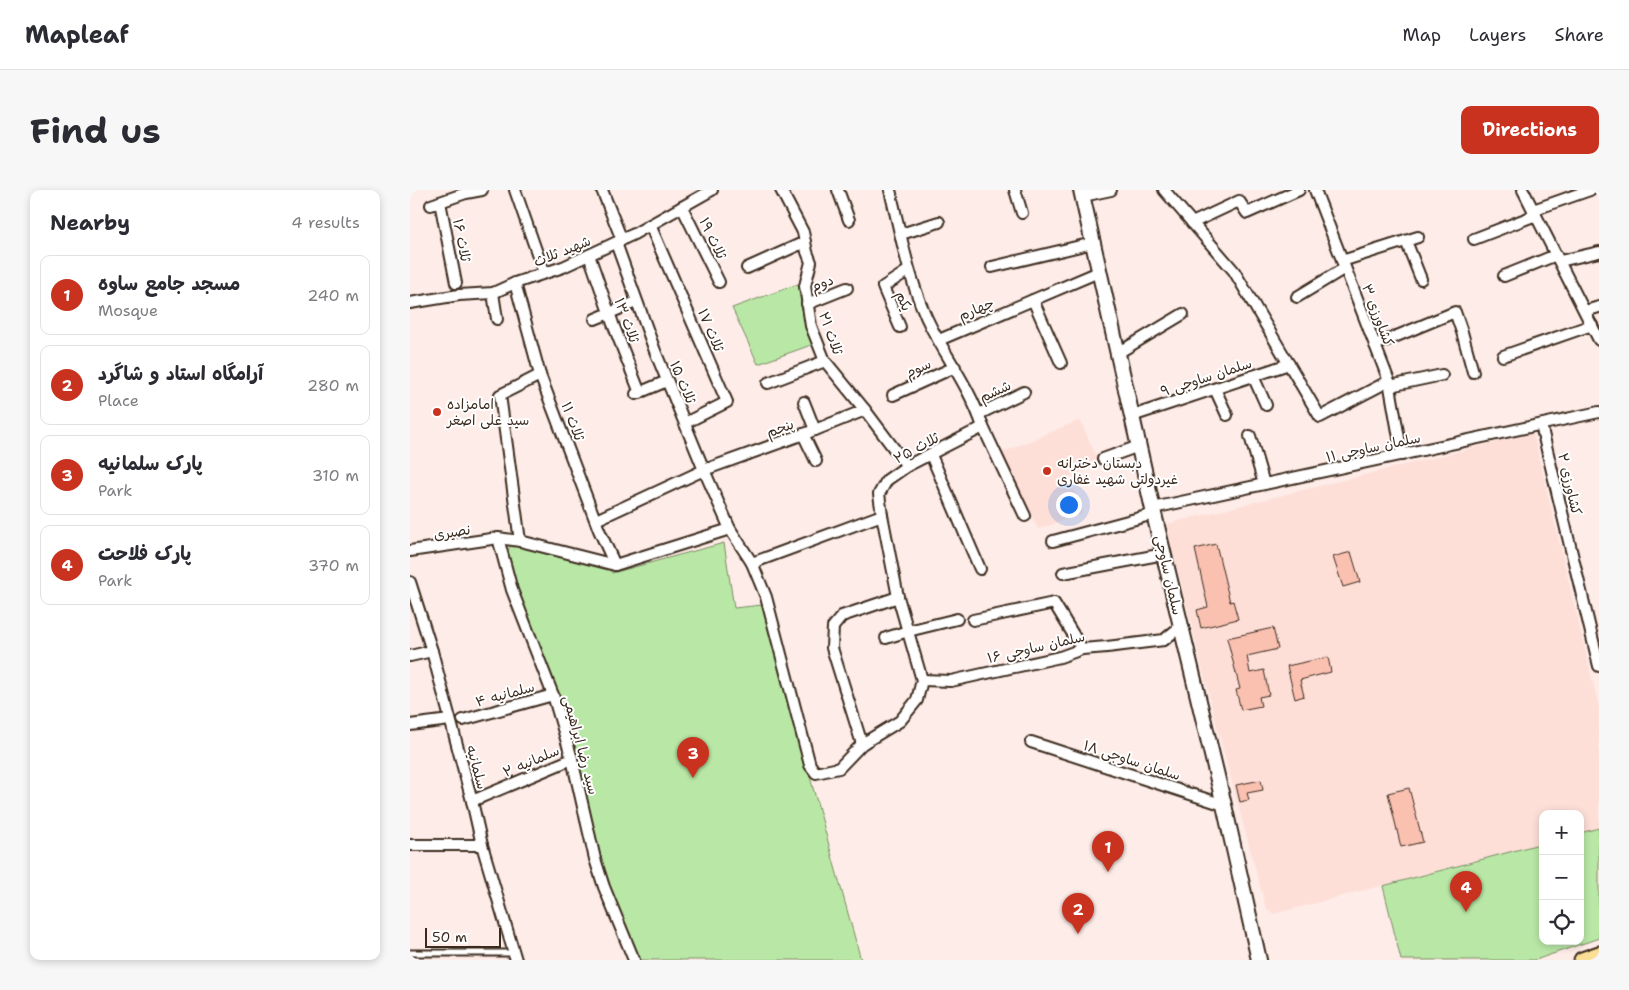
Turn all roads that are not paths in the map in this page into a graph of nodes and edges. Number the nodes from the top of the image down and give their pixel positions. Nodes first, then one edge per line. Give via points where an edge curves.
1 (482, 190) edge
2 (515, 190) edge
3 (602, 190) edge
4 (712, 190) edge
5 (781, 190) edge
6 (838, 190) edge
7 (890, 190) edge
8 (1015, 190) edge
9 (1110, 190) edge
10 (1164, 190) edge
11 (1299, 190) edge
12 (1315, 190) edge
13 (1523, 190) edge
14 (1590, 190) edge
15 (465, 192) edge
16 (1082, 193) edge
17 (682, 207) junction
18 (1534, 212) junction
19 (1022, 213) dead end
20 (849, 220) dead end
21 (939, 222) dead end
22 (1192, 223) junction
23 (650, 225) junction
24 (901, 234) junction
25 (1418, 238) dead end
26 (1474, 239) dead end
27 (619, 241) junction
28 (1406, 241) junction
29 (805, 242) junction
30 (1093, 242) junction
31 (1599, 252) edge
32 (589, 255) junction
33 (1558, 258) junction
34 (1344, 264) junction
35 (992, 267) dead end
36 (747, 268) dead end
37 (909, 270) junction
38 (1100, 271) junction
39 (544, 273) junction
40 (1504, 276) dead end
41 (1422, 279) dead end
42 (719, 282) dead end
43 (456, 283) dead end
44 (515, 283) junction
45 (848, 288) dead end
46 (493, 293) junction
47 (1297, 297) dead end
48 (636, 302) junction
49 (1029, 302) junction
50 (410, 303) edge
51 (807, 304) junction
52 (1599, 307) edge
53 (1585, 311) junction
54 (609, 313) junction
55 (1183, 314) dead end
56 (497, 319) dead end
57 (595, 319) dead end
58 (1592, 325) junction
59 (900, 327) dead end
60 (939, 340) junction
61 (1599, 340) edge
62 (1375, 345) junction
63 (1118, 353) junction
64 (1503, 356) dead end
65 (825, 361) junction
66 (1061, 363) dead end
67 (1289, 364) junction
68 (955, 367) junction
69 (1473, 372) dead end
70 (540, 375) junction
71 (1442, 375) dead end
72 (1253, 376) junction
73 (667, 381) junction
74 (768, 383) dead end
75 (1389, 384) junction
76 (1215, 389) junction
77 (1024, 392) dead end
78 (893, 395) dead end
79 (804, 402) dead end
80 (1266, 405) dead end
81 (865, 410) junction
82 (1599, 412) edge
83 (979, 414) junction
84 (1227, 415) dead end
85 (1132, 416) junction
86 (685, 423) junction
87 (1541, 424) junction
88 (983, 426) junction
89 (815, 430) junction
90 (803, 434) junction
91 (1250, 436) dead end
92 (1139, 446) junction
93 (931, 455) junction
94 (1402, 455) junction
95 (1103, 459) dead end
96 (816, 461) dead end
97 (907, 466) junction
98 (704, 470) junction
99 (1264, 484) junction
100 (1154, 511) junction
101 (882, 515) junction
102 (1025, 516) dead end
103 (596, 520) junction
104 (730, 529) junction
105 (498, 538) junction
106 (520, 541) junction
107 (1053, 541) dead end
108 (410, 551) edge
109 (1164, 554) junction
110 (752, 563) junction
111 (615, 565) junction
112 (980, 569) dead end
113 (1063, 573) dead end
114 (410, 582) edge
115 (898, 597) junction
116 (958, 619) dead end
117 (973, 620) dead end
118 (1181, 626) junction
119 (908, 631) junction
120 (886, 638) dead end
121 (1082, 649) junction
122 (432, 651) junction
123 (410, 656) edge
124 (1599, 666) edge
125 (922, 680) junction
126 (553, 695) junction
127 (450, 720) junction
128 (463, 720) dead end
129 (410, 725) edge
130 (1031, 742) dead end
131 (862, 744) junction
132 (572, 759) junction
133 (472, 801) junction
134 (1224, 805) junction
135 (410, 845) edge
136 (482, 845) junction
137 (410, 953) edge
138 (1599, 954) edge
139 (514, 957) edge
140 (634, 960) edge
141 (1259, 960) edge
142 (1582, 960) edge

1 - 15 street
2 - 39 street
3 - 27 street, ثلاث ۱۵
4 - 17 street, شهید ثلاث
5 - 29 street, ثلاث ۲۱ via 804,232
6 - 20 street
7 - 24 street
8 - 19 street
9 - 16 street
10 - 22 street
11 - 22 street via 1247,212 1239,201
12 - 34 street, کشاورزی ۳
13 - 18 street
14 - 18 street
15 - 43 street, ثلاث ۱۶ via 435,204
16 - 30 street, سلمان ساوجی
17 - 23 street, شهید ثلاث
17 - 42 street, ثلاث ۱۹
18 - 26 street
18 - 33 street
21 - 24 street
22 - 67 street via 1234,271
23 - 27 street, شهید ثلاث
23 - 86 street, ثلاث ۱۷ via 727,402
24 - 37 street
25 - 28 street
27 - 32 street, شهید ثلاث
27 - 48 street, ثلاث ۱۵
28 - 34 street
28 - 41 street
29 - 36 street
29 - 51 street, ثلاث ۲۱ via 811,262 805,286
30 - 35 street
30 - 38 street, سلمان ساوجی
31 - 33 street
32 - 39 street, شهید ثلاث
32 - 54 street, ثلاث ۱۳
33 - 40 street
33 - 53 street
34 - 47 street
34 - 62 street, کشاورزی ۳
37 - 59 street, یکم via 883,287
37 - 60 street
38 - 49 street, چهارم
38 - 63 street, سلمان ساوجی
39 - 44 street, شهید ثلاث
44 - 46 street, شهید ثلاث
44 - 70 street, ثلاث ۱۱
45 - 51 street, دوم
46 - 50 street, شهید ثلاث
46 - 56 street
48 - 54 street
48 - 73 street, ثلاث ۱۵
49 - 60 street, چهارم
49 - 66 street
51 - 65 street, ثلاث ۲۱ via 811,326
52 - 53 street
53 - 58 street
54 - 57 street
54 - 73 street, ثلاث ۱۳ via 638,394
55 - 63 street
58 - 61 street
58 - 64 street
60 - 68 street
62 - 69 street via 1455,312
62 - 75 street, کشاورزی ۳
63 - 85 street, سلمان ساوجی
65 - 74 street
65 - 81 street, ثلاث ۲۱
67 - 72 street, سلمان ساوجی ۹
67 - 75 street via 1320,417
68 - 78 street, سوم
68 - 83 street
70 - 103 street, ثلاث ۱۱
70 - 106 street via 500,395
71 - 75 street
72 - 76 street, سلمان ساوجی ۹
72 - 80 street
73 - 86 street, ثلاث ۱۵
75 - 94 street, کشاورزی ۳
76 - 84 street
76 - 85 street, سلمان ساوجی ۹
77 - 83 street, ششم
79 - 89 street
81 - 89 street, پنجم
81 - 97 street, ثلاث ۲۱
82 - 87 street, سلمان ساوجی ۱۱
83 - 88 street
85 - 92 street, سلمان ساوجی
86 - 98 street, ثلاث ۱۵
87 - 94 street, سلمان ساوجی ۱۱
87 - 124 street, کشاورزی ۲
88 - 93 street, ثلاث ۲۵
88 - 102 street
89 - 90 street, پنجم
90 - 96 street
90 - 98 street, پنجم
91 - 99 street
92 - 95 street
92 - 100 street, سلمان ساوجی
93 - 97 street, ثلاث ۲۵
93 - 112 street
94 - 99 street, سلمان ساوجی ۱۱
97 - 101 street, ثلاث ۲۵ via 887,480 879,494
98 - 103 street, پنجم
98 - 104 street, ثلاث ۱۵
99 - 100 street, سلمان ساوجی ۱۱
100 - 107 street, سلمان ساوجی ۱۱
100 - 109 street, سلمان ساوجی
101 - 110 street
101 - 115 street, ثلاث ۲۵
103 - 111 street, ثلاث ۱۱
104 - 110 street, ثلاث ۱۵
104 - 111 street
105 - 106 street, نصیری
105 - 108 street, نصیری
105 - 126 street, سید رضا ابراهیمی via 512,590
106 - 111 street, نصیری
109 - 113 street
109 - 118 street, سلمان ساوجی
110 - 131 street, ثلاث ۱۵ via 766,597 810,765 816,773 839,768
114 - 122 street, سلمانیه
115 - 119 street, ثلاث ۲۵
115 - 131 street via 842,616 834,627 832,648
116 - 119 street
117 - 121 street via 1054,603
118 - 121 street, سلمان ساوجی ۱۶ via 1164,640
118 - 134 street, سلمان ساوجی
119 - 120 street
119 - 125 street, ثلاث ۲۵
121 - 125 street, سلمان ساوجی ۱۶ via 1060,657 951,681
122 - 123 street
122 - 127 street, سلمانیه
125 - 131 street via 917,700 907,715
126 - 128 street, سلمانیه ۴
126 - 132 street, سید رضا ابراهیمی
127 - 129 street
127 - 133 street, سلمانیه
130 - 134 street, سلمان ساوجی ۱۸
132 - 133 street, سلمانیه ۲
132 - 140 street, سید رضا ابراهیمی via 595,859
133 - 136 street, سلمانیه
134 - 141 street, سلمان ساوجی
135 - 136 street
136 - 139 street, سلمانیه
137 - 139 lane
138 - 142 main road

